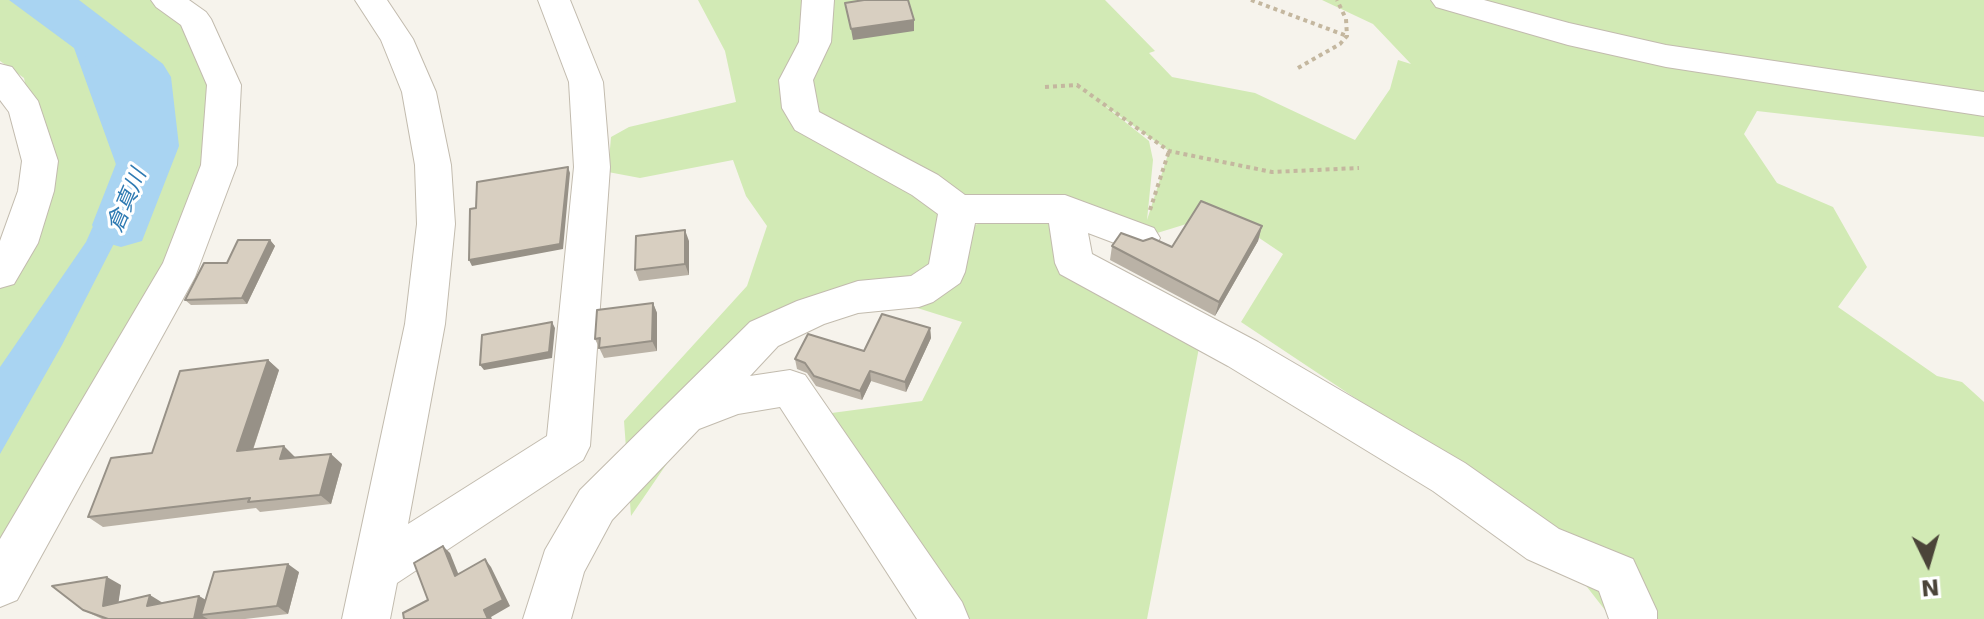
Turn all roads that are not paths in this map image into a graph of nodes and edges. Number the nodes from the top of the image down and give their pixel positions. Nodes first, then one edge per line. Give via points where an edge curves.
1 (167, 0) edge
2 (371, 0) edge
3 (554, 0) edge
4 (818, 0) edge
5 (1447, 0) edge
6 (0, 75) edge
7 (1984, 104) edge
8 (14, 122) edge
9 (957, 209) junction
10 (1065, 209) junction
11 (1144, 230) road end
12 (0, 273) edge
13 (797, 341) dead end
14 (737, 361) junction
15 (682, 417) junction
16 (376, 570) junction
17 (0, 584) edge
18 (366, 619) edge
19 (547, 619) edge
20 (945, 619) edge
21 (1633, 619) edge

1 - 17 street via 195,19 224,85 219,165 181,266
2 - 16 street via 397,39 419,92 433,165 436,224 425,324
3 - 16 street via 586,82 592,167 568,446
4 - 9 street via 815,42 796,80 799,108 807,121 925,185
5 - 7 street via 1666,56
6 - 8 street
8 - 12 street via 40,161 19,243
9 - 10 street
9 - 14 street via 946,272 919,291 858,297 811,312 764,334
10 - 11 street
10 - 21 street via 1074,263 1243,354 1436,469 1543,544 1616,575
13 - 14 street
14 - 15 street
15 - 19 street via 596,505 562,566
15 - 20 street via 735,396 790,388
16 - 18 street

